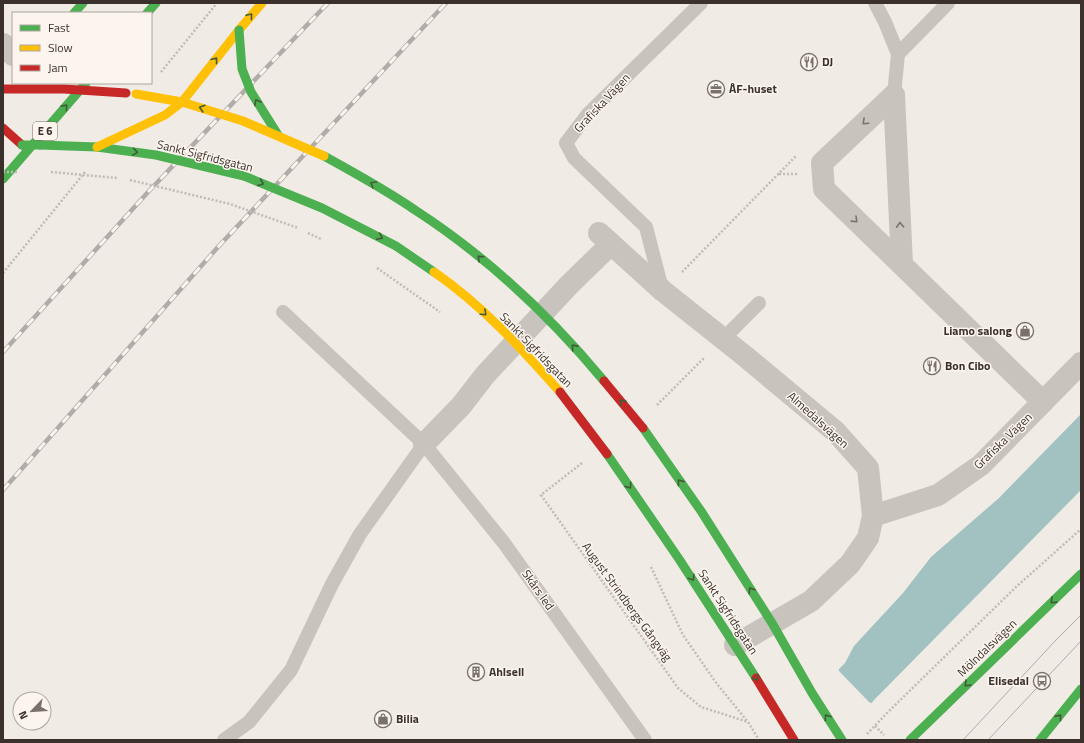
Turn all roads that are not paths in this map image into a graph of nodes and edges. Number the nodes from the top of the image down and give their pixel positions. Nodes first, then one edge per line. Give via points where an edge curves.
1 (83, 3) edge
2 (156, 3) edge
3 (262, 3) edge
4 (701, 3) edge
5 (875, 3) edge
6 (948, 3) edge
7 (75, 12) edge
8 (148, 12) edge
9 (239, 30) junction
10 (3, 44) edge
11 (12, 54) edge
12 (898, 54) junction
13 (12, 82) edge
14 (85, 84) edge
15 (47, 85) edge
16 (3, 89) edge
17 (3, 93) edge
18 (894, 95) junction
19 (182, 102) junction
20 (3, 128) edge
21 (278, 135) junction
22 (22, 145) junction
23 (9, 146) dead end
24 (97, 147) junction
25 (3, 179) edge
26 (902, 264) junction
27 (663, 291) junction
28 (759, 303) dead end
29 (283, 312) dead end
30 (723, 339) junction
31 (1081, 363) edge
32 (1043, 402) junction
33 (424, 444) junction
34 (873, 516) junction
35 (1081, 574) edge
36 (772, 623) junction
37 (735, 645) junction
38 (1081, 689) edge
39 (224, 740) edge
40 (645, 740) edge
41 (794, 740) edge
42 (842, 740) edge
43 (910, 740) edge
44 (1040, 740) edge

1 - 7 main road
2 - 8 main road
9 -> 3 main road, Sankt Sigfridsgatan
4 - 27 lane, Grafiska Vägen via 588,114 566,142 574,158 646,227
5 - 12 lane
6 - 12 lane
19 -> 9 main road, Sankt Sigfridsgatan
21 -> 9 main road, bridge via 252,92 242,69
10 - 11 street
12 - 18 lane
13 - 17 main road
25 -> 14 main road, E 6
15 - 16 main road, bridge
15 - 19 main road, bridge
26 -> 18 street
18 -> 26 street via 822,163 822,168 824,189
21 -> 19 main road, bridge via 243,120
19 - 24 main road, Sankt Sigfridsgatan, bridge via 165,115
20 - 22 main road
36 -> 21 main road, bridge via 701,511 643,428 544,314 474,252 416,210 320,154
22 - 23 main road, Sankt Sigfridsgatan
22 - 24 main road, Sankt Sigfridsgatan, bridge
24 -> 37 main road, Sankt Sigfridsgatan, bridge via 156,155 244,176 322,208 396,246 449,282 512,338 567,400 607,454
26 - 32 street
27 - 30 street, Almedalsvägen
27 - 33 street, Almedalsvägen via 605,239 569,285
28 - 30 lane
29 - 33 lane, Skårs led
30 - 34 street, Almedalsvägen via 836,432 868,468
31 - 32 street, Grafiska Vägen
32 - 34 street, Grafiska Vägen via 981,465 938,495
33 - 39 lane via 360,534 332,584 291,670 249,722
33 - 40 lane, Skårs led via 504,543
34 - 36 street, Almedalsvägen via 868,538 850,564 811,601
35 -> 43 main road, Mölndalsvägen
36 - 37 street, Almedalsvägen
42 -> 36 main road
37 -> 41 main road, Sankt Sigfridsgatan
44 -> 38 main road

